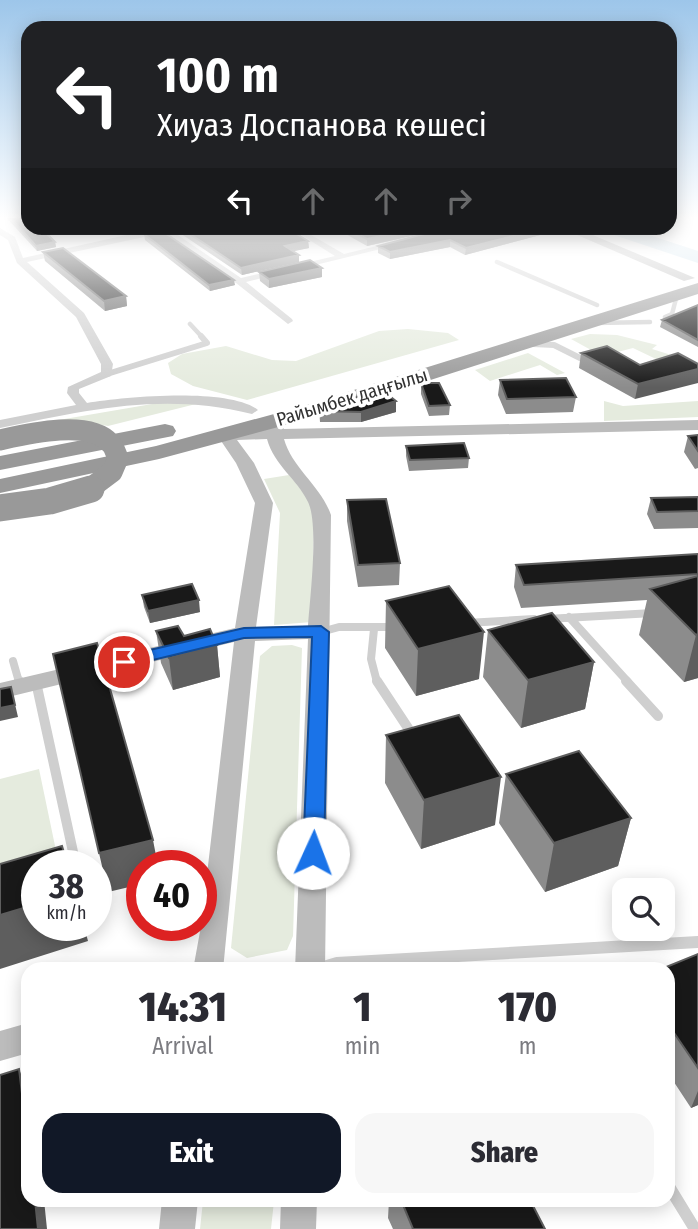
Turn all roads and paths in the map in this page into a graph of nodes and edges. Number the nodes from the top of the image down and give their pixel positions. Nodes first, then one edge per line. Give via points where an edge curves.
1 (34, 273) edge
2 (229, 273) edge
3 (272, 273) edge
4 (523, 273) edge
5 (679, 273) edge
6 (695, 280) edge
7 (239, 281) junction
8 (677, 295) junction
9 (597, 305) junction
10 (665, 317) edge
11 (288, 321) dead end
12 (650, 322) dead end
13 (585, 323) junction
14 (190, 324) dead end
15 (523, 343) junction
16 (580, 358) edge
17 (107, 374) junction
18 (84, 408) junction
19 (252, 410) junction
20 (0, 424) edge
21 (698, 425) edge
22 (275, 428) junction
23 (225, 435) junction
24 (0, 440) edge
25 (281, 457) junction
26 (0, 463) edge
27 (245, 463) junction
28 (0, 486) edge
29 (0, 509) edge
30 (659, 613) edge
31 (569, 617) junction
32 (457, 624) edge
33 (401, 627) edge
34 (373, 629) junction
35 (321, 632) junction
36 (244, 633) junction
37 (13, 660) dead end
38 (18, 686) edge
39 (658, 716) dead end
40 (408, 728) edge
41 (72, 850) edge
42 (698, 942) edge
43 (209, 962) edge
44 (310, 962) edge
45 (354, 962) edge
46 (21, 1040) edge
47 (0, 1046) edge
48 (675, 1196) edge
49 (179, 1207) edge
50 (299, 1207) edge
51 (177, 1229) edge
52 (298, 1229) edge
53 (695, 1229) edge

1 - 17 street via 80,315 107,364
2 - 7 street
3 - 7 street
4 - 9 lane
5 - 6 street
6 - 8 highway, Райымбек даңғылы
6 - 9 highway, Райымбек даңғылы
7 - 11 street
8 - 10 lane via 672,314
8 - 13 highway, Райымбек даңғылы
9 - 19 highway, Райымбек даңғылы
12 - 13 lane
13 - 15 highway, Райымбек даңғылы
14 - 17 lane via 207,343
15 - 16 lane via 554,345
15 - 22 highway, Райымбек даңғылы
17 - 18 street via 74,387
18 - 19 street via 168,396 203,398
18 - 20 street
19 - 26 highway, Райымбек даңғылы
21 - 22 street
22 - 23 highway, Райымбек даңғылы
22 - 25 street
23 - 27 street
23 - 28 highway, Райымбек даңғылы
24 - 29 highway, bridge via 53,431 84,432 110,442 118,458 109,477 88,490
25 - 27 street
25 - 35 street via 319,501
27 - 36 street via 264,503
30 - 31 lane
31 - 32 lane
31 - 39 lane
33 - 34 lane
34 - 35 lane via 339,627
34 - 40 lane via 369,662 374,677
35 - 36 street
35 - 44 street
36 - 38 street
36 - 43 street
37 - 38 lane
38 - 41 lane
42 - 45 lane
46 - 47 street
48 - 53 lane
49 - 51 street
50 - 52 street

